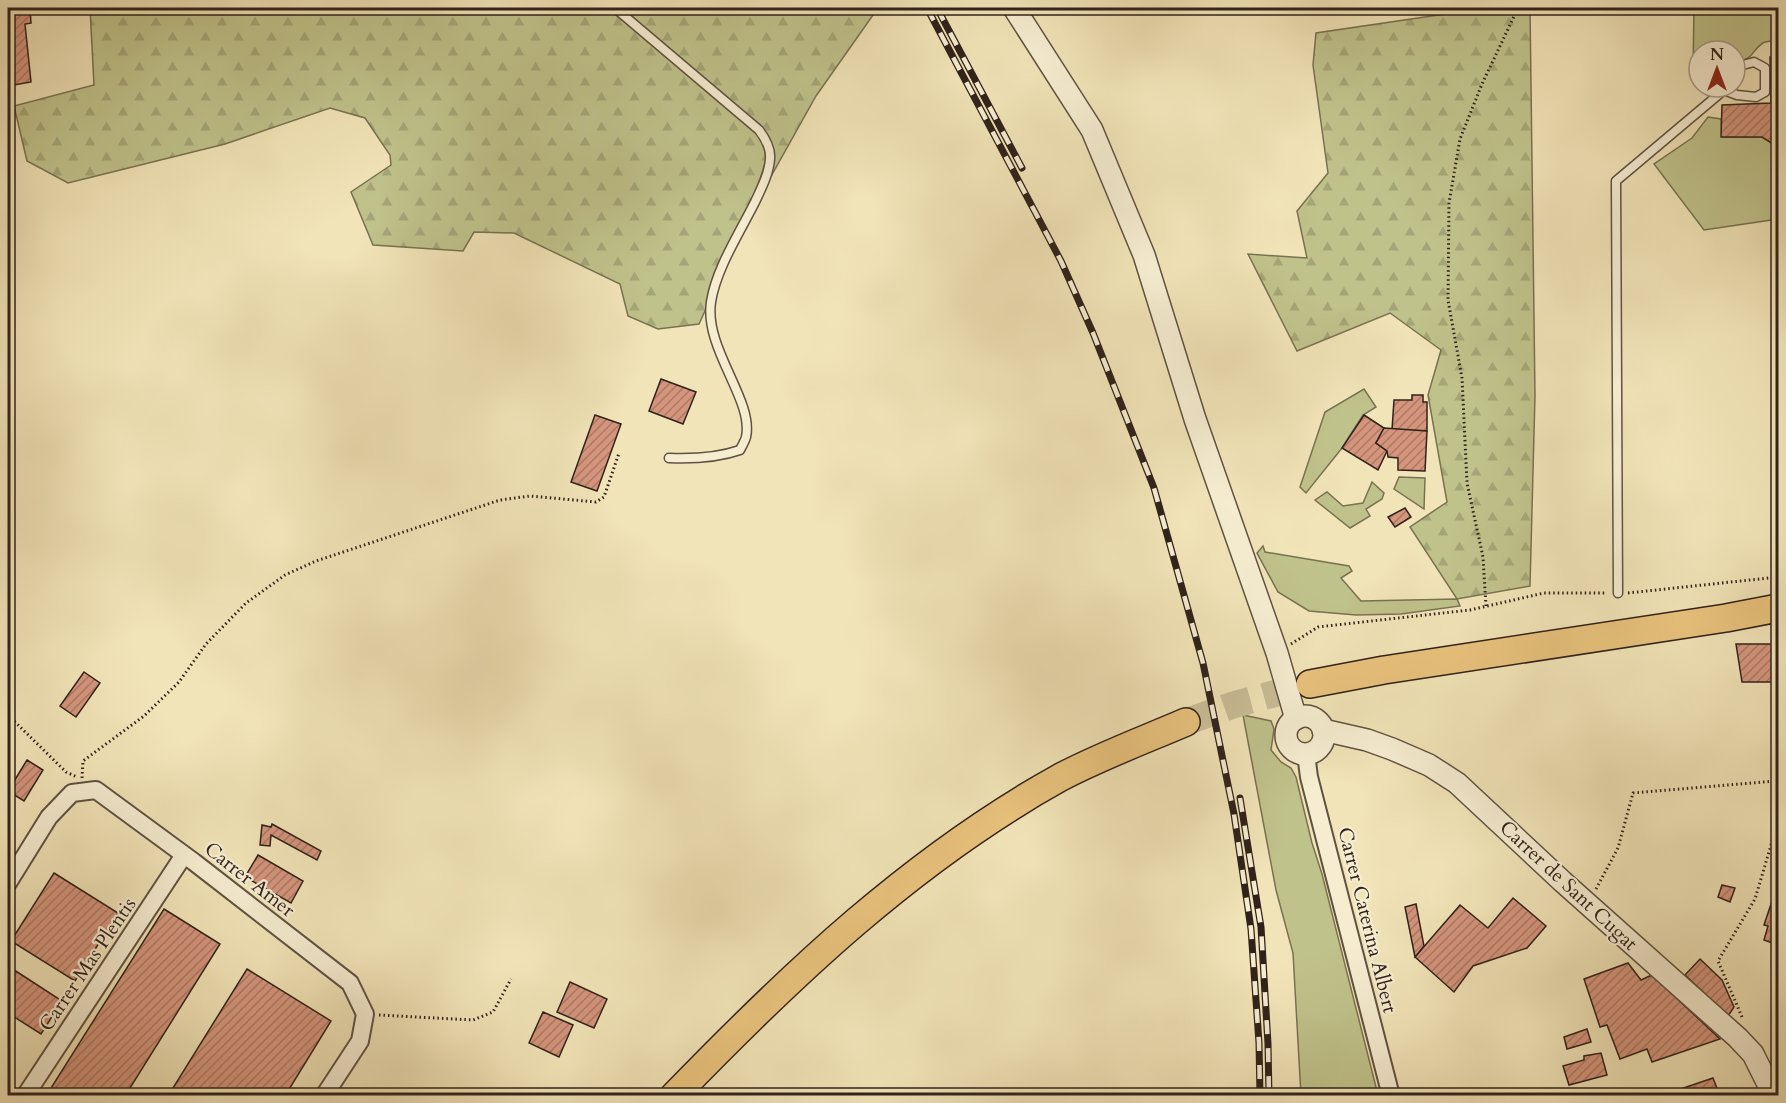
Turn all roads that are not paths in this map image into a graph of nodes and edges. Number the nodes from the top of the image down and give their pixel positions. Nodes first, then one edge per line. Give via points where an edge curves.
1 (615, 8) edge
2 (1014, 8) edge
3 (1747, 64) edge
4 (1747, 96) edge
5 (1711, 99) edge
6 (669, 458) dead end
7 (1618, 593) road end
8 (1779, 608) edge
9 (1310, 684) tunnel mouth
10 (1296, 719) junction
11 (1186, 722) tunnel mouth
12 (1323, 730) junction
13 (1306, 754) junction
14 (184, 855) junction
15 (8, 883) edge
16 (328, 1094) edge
17 (25, 1095) edge
18 (674, 1095) edge
19 (1390, 1095) edge
20 (1774, 1095) edge

1 - 6 lane via 759,130 771,157 763,185 715,284 711,304 711,324 741,405 746,438 740,450 724,456
2 - 10 street via 1092,130 1144,255
3 - 4 lane via 1754,62 1765,68 1764,92 1756,97
5 - 7 lane via 1616,181
8 - 9 highway
10 - 12 street via 1312,718
10 - 13 street via 1287,730 1286,740 1295,752
11 - 18 highway via 1063,777 969,833 861,916
12 - 13 street via 1320,746
12 - 20 street, Carrer de Sant Cugat via 1367,740 1429,765 1457,783 1738,1038 1753,1054
13 - 19 street, Carrer Caterina Albert
14 - 15 street, Carrer Amer via 86,787 72,793 49,818
14 - 16 street, Carrer Amer via 350,983 365,1014 360,1041
14 - 17 street, Carrer Mas Plentis

